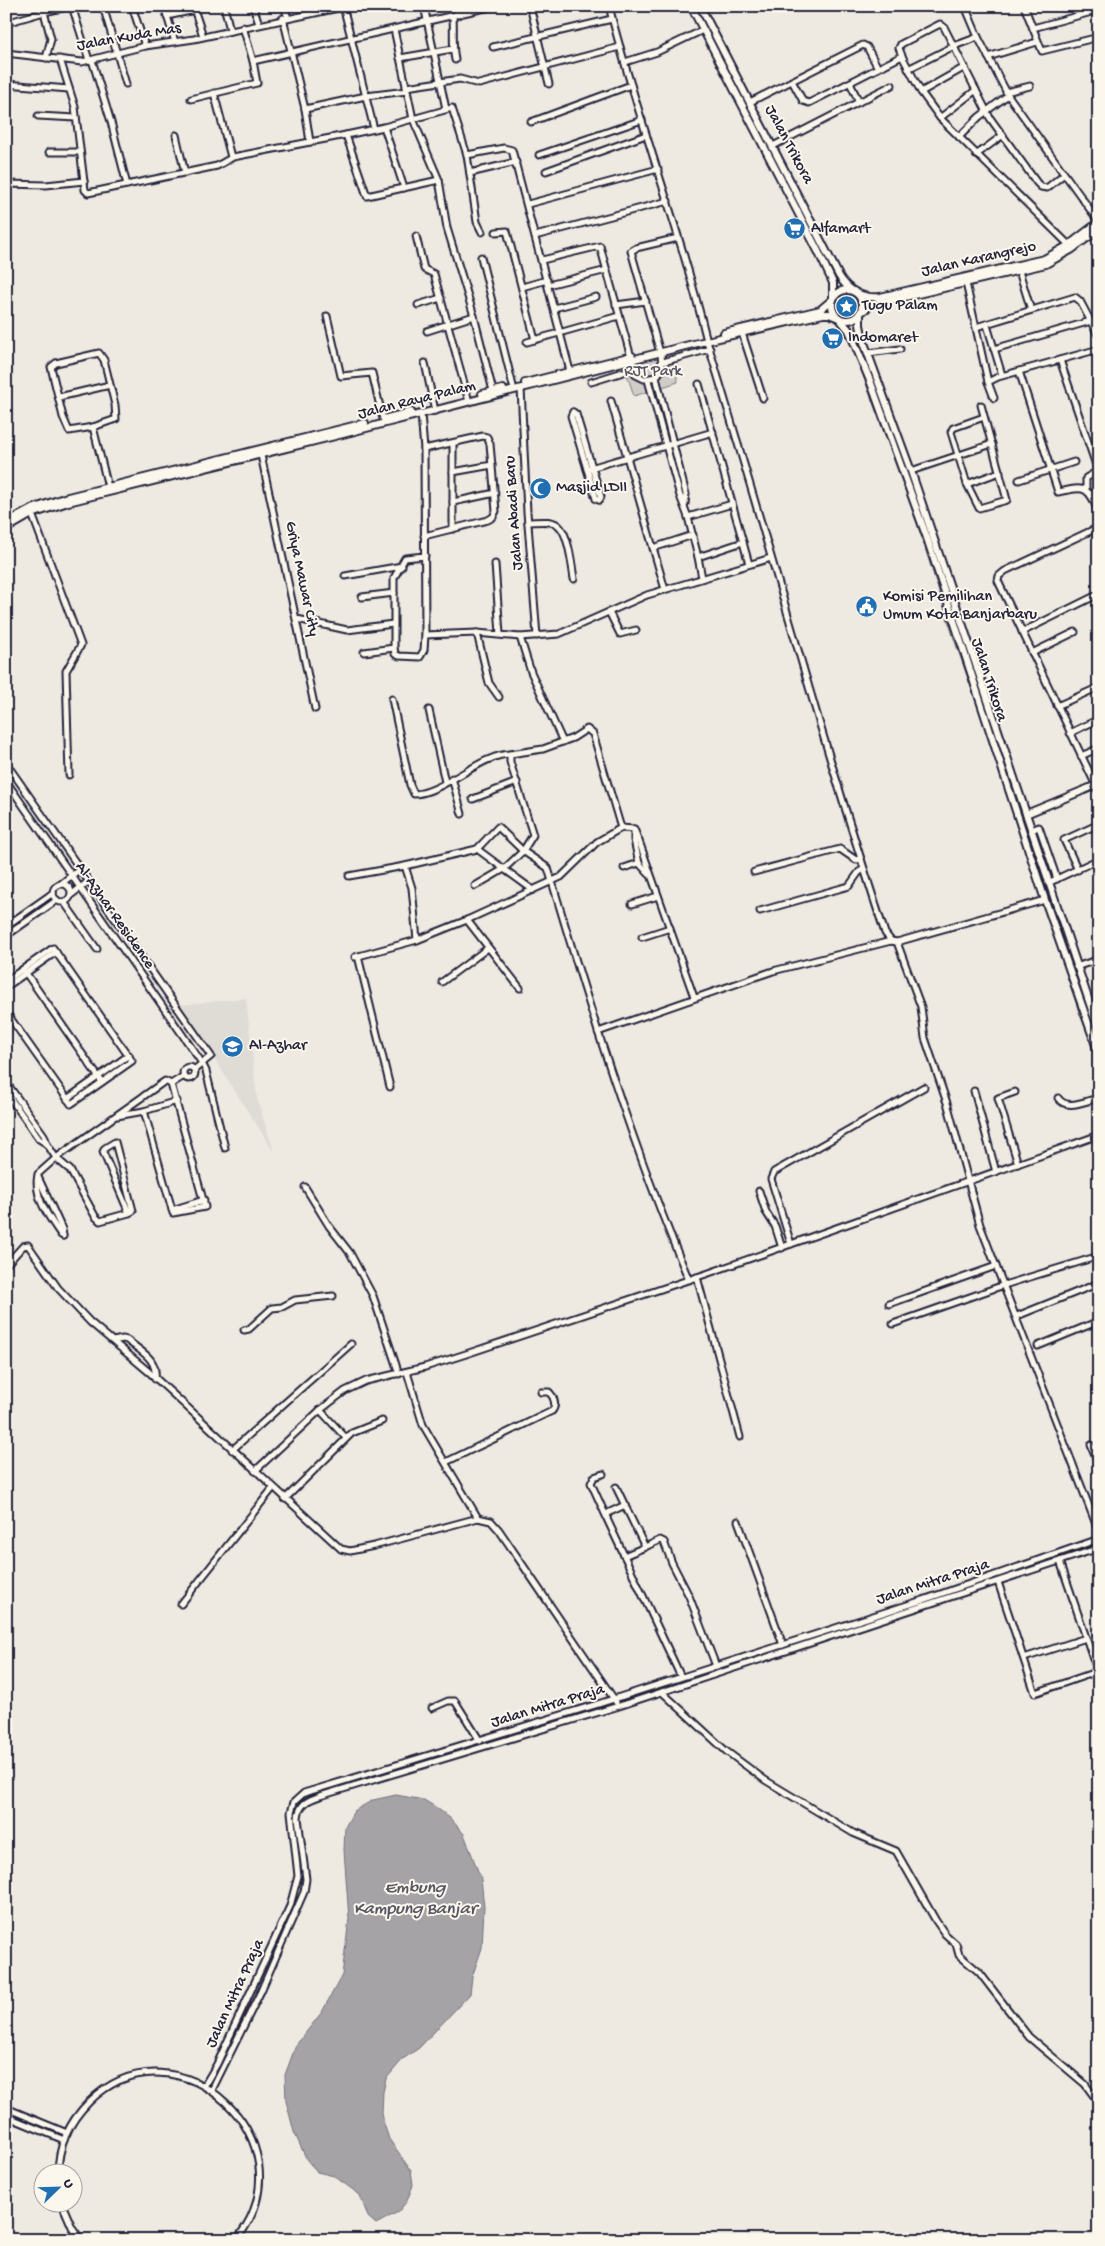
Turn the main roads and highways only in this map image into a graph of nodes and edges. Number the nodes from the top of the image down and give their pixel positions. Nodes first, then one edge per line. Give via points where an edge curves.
1 (691, 6) edge
2 (702, 7) edge
3 (1099, 222) edge
4 (1099, 229) edge
5 (856, 293) junction
6 (833, 299) junction
7 (860, 313) junction
8 (839, 318) junction
9 (706, 339) junction
10 (630, 359) junction
11 (435, 409) junction
12 (401, 417) junction
13 (6, 524) edge
14 (6, 529) edge
15 (977, 667) junction
16 (970, 670) junction
17 (1097, 785) edge
18 (1026, 814) junction
19 (1056, 907) junction
20 (1048, 909) junction
21 (1099, 1031) edge
22 (1099, 1054) edge

1 - 6 main road, Jalan Trikora via 818,250 833,283
2 - 5 main road, Jalan Trikora via 842,281
3 - 5 main road, Jalan Karangrejo via 1044,259 880,297
4 - 7 main road, Jalan Karangrejo via 1055,260 871,305
5 - 6 main road via 843,290
5 - 7 main road via 862,304
6 - 8 main road via 833,312
6 - 9 main road, Jalan Raya Palam via 826,307 813,313
7 - 8 main road via 848,320
7 - 15 main road, Jalan Trikora via 861,332
8 - 9 main road, Jalan Raya Palam via 823,314 742,334
8 - 16 main road, Jalan Trikora via 852,335 880,408
9 - 10 main road, Jalan Raya Palam
10 - 11 main road, Jalan Raya Palam
10 - 11 main road, Jalan Raya Palam via 570,371
11 - 12 main road, Jalan Raya Palam
11 - 12 main road, Jalan Raya Palam
12 - 13 main road, Jalan Raya Palam via 108,487 42,505
12 - 14 main road, Jalan Raya Palam via 68,502 32,514
15 - 16 main road
15 - 18 main road, Jalan Trikora
16 - 20 main road, Jalan Trikora
17 - 18 main road
18 - 19 main road, Jalan Trikora
19 - 20 main road
19 - 21 main road, Jalan Trikora
20 - 22 main road, Jalan Trikora

